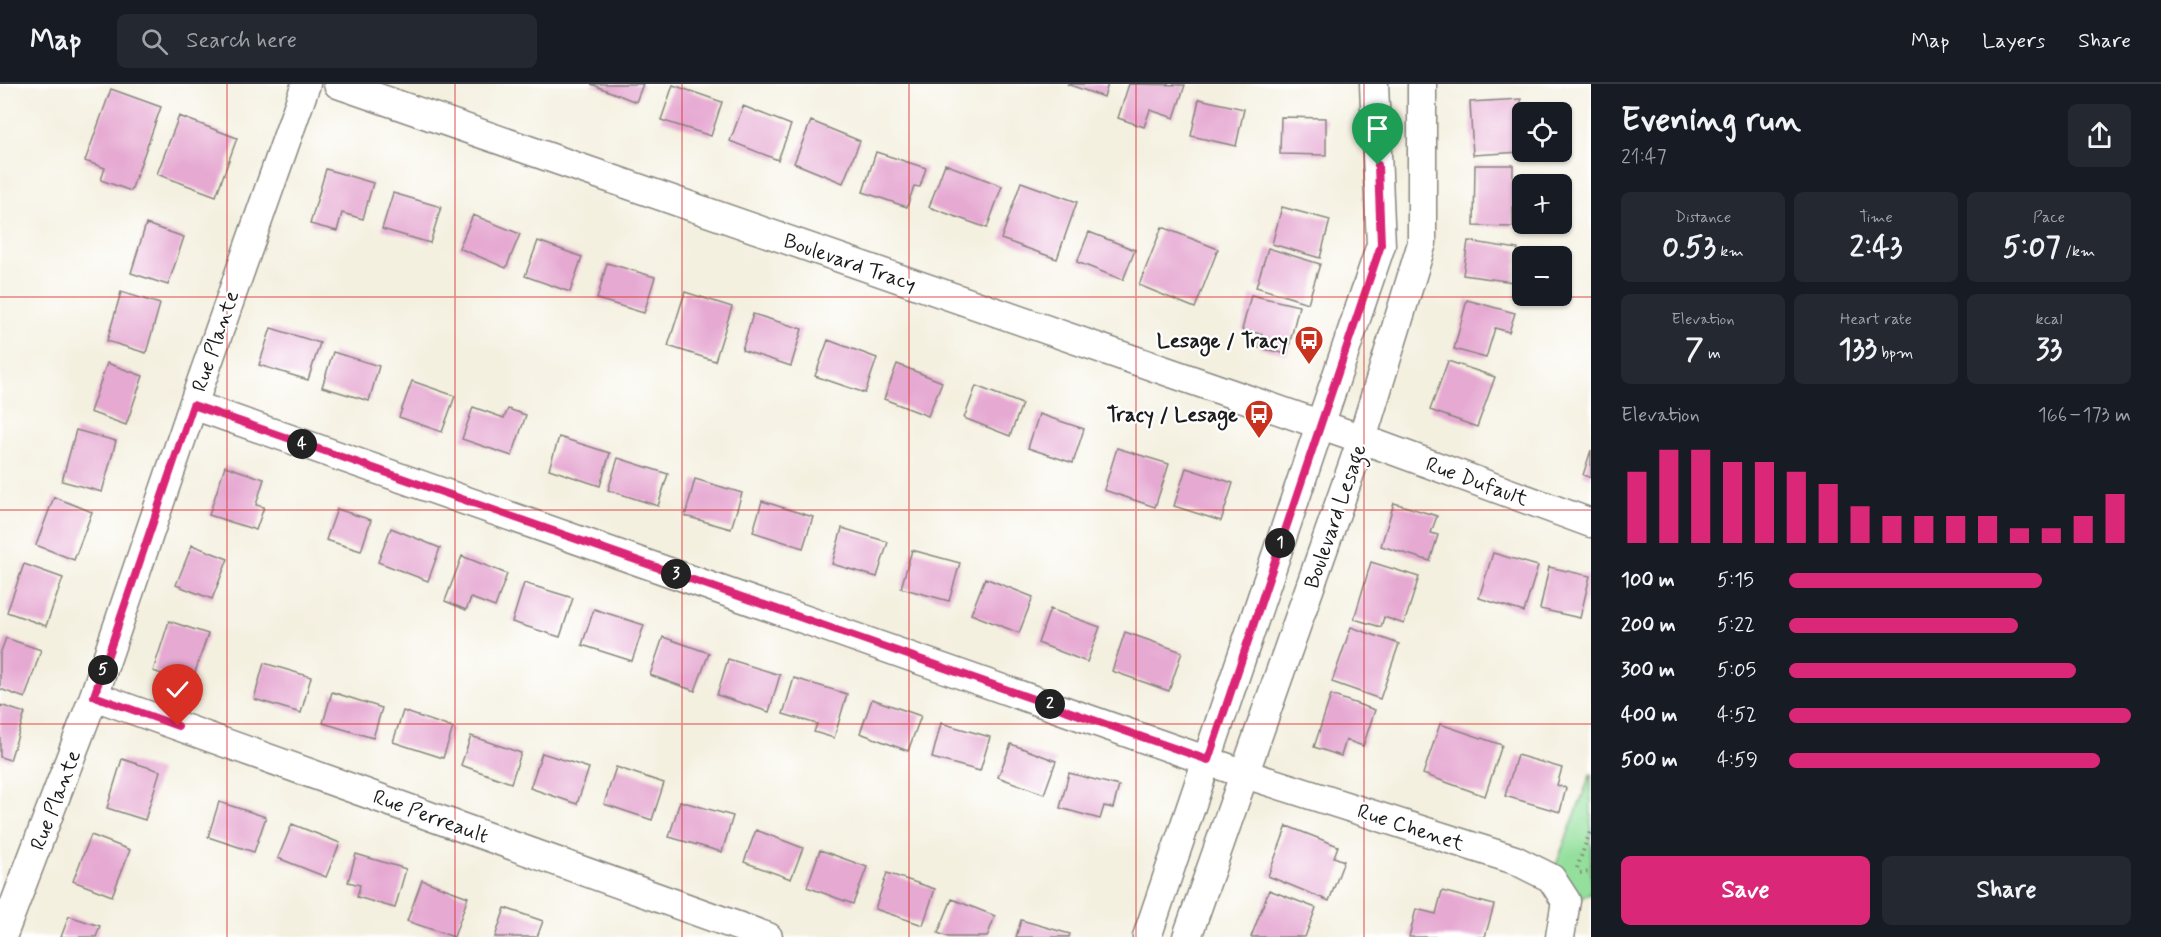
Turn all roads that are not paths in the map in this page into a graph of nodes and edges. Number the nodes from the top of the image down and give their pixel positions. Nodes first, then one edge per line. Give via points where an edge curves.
1 (306, 84) edge
2 (338, 84) edge
3 (1374, 84) edge
4 (1422, 84) edge
5 (193, 405) junction
6 (1320, 424) junction
7 (1362, 439) junction
8 (1591, 523) edge
9 (94, 696) junction
10 (1208, 760) junction
11 (1245, 774) junction
12 (2, 937) edge
13 (768, 937) edge
14 (1147, 937) edge
15 (1187, 937) edge
16 (1560, 937) edge

1 - 5 street, Rue Plante
2 - 6 street, Boulevard Tracy
3 - 6 street, Boulevard Lesage via 1381,245
4 - 7 street, Boulevard Lesage via 1422,243
5 - 9 street, Rue Plante
5 - 10 street, Rue Chenet
6 - 7 street, Boulevard Tracy
6 - 10 street, Boulevard Lesage
7 - 8 street, Rue Dufault
7 - 11 street, Boulevard Lesage
9 - 12 street, Rue Plante
9 - 13 street, Rue Perreault
10 - 11 street, Rue Chenet
10 - 14 street, Boulevard Lesage
11 - 15 street, Boulevard Lesage
11 - 16 street, Rue Chenet via 1515,860 1551,878 1566,901

